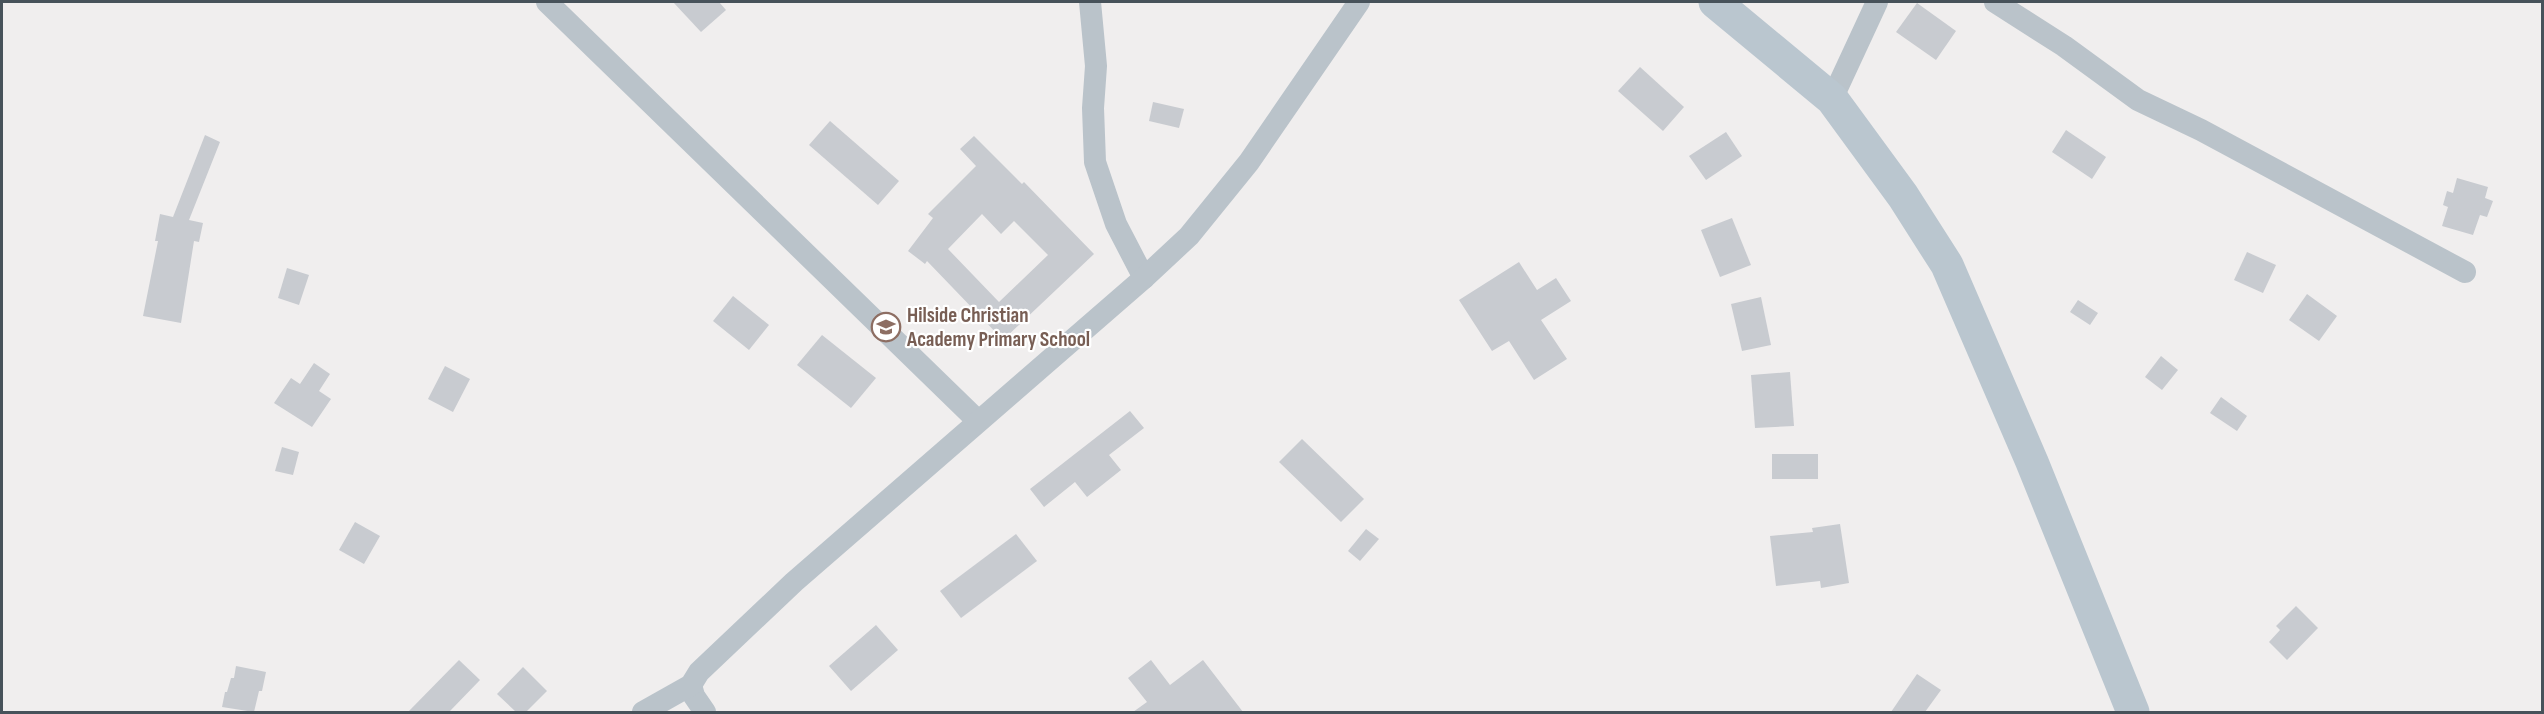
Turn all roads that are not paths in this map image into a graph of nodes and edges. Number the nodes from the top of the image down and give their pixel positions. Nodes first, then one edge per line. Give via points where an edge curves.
1 (547, 2) edge
2 (1090, 2) edge
3 (1359, 2) edge
4 (1715, 2) edge
5 (1877, 2) edge
6 (1995, 2) edge
7 (1832, 99) junction
8 (2466, 272) dead end
9 (1144, 278) junction
10 (978, 422) junction
11 (691, 685) junction
12 (643, 712) edge
13 (705, 712) edge
14 (2133, 712) edge

1 - 10 street
2 - 9 street via 1096,66 1095,162 1116,224
3 - 9 street via 1249,162 1189,236
4 - 7 main road
5 - 7 street
6 - 8 street via 2138,100
7 - 14 main road via 1903,196 1947,265
9 - 10 street
10 - 11 street via 794,582 699,672
11 - 12 street
11 - 13 street

